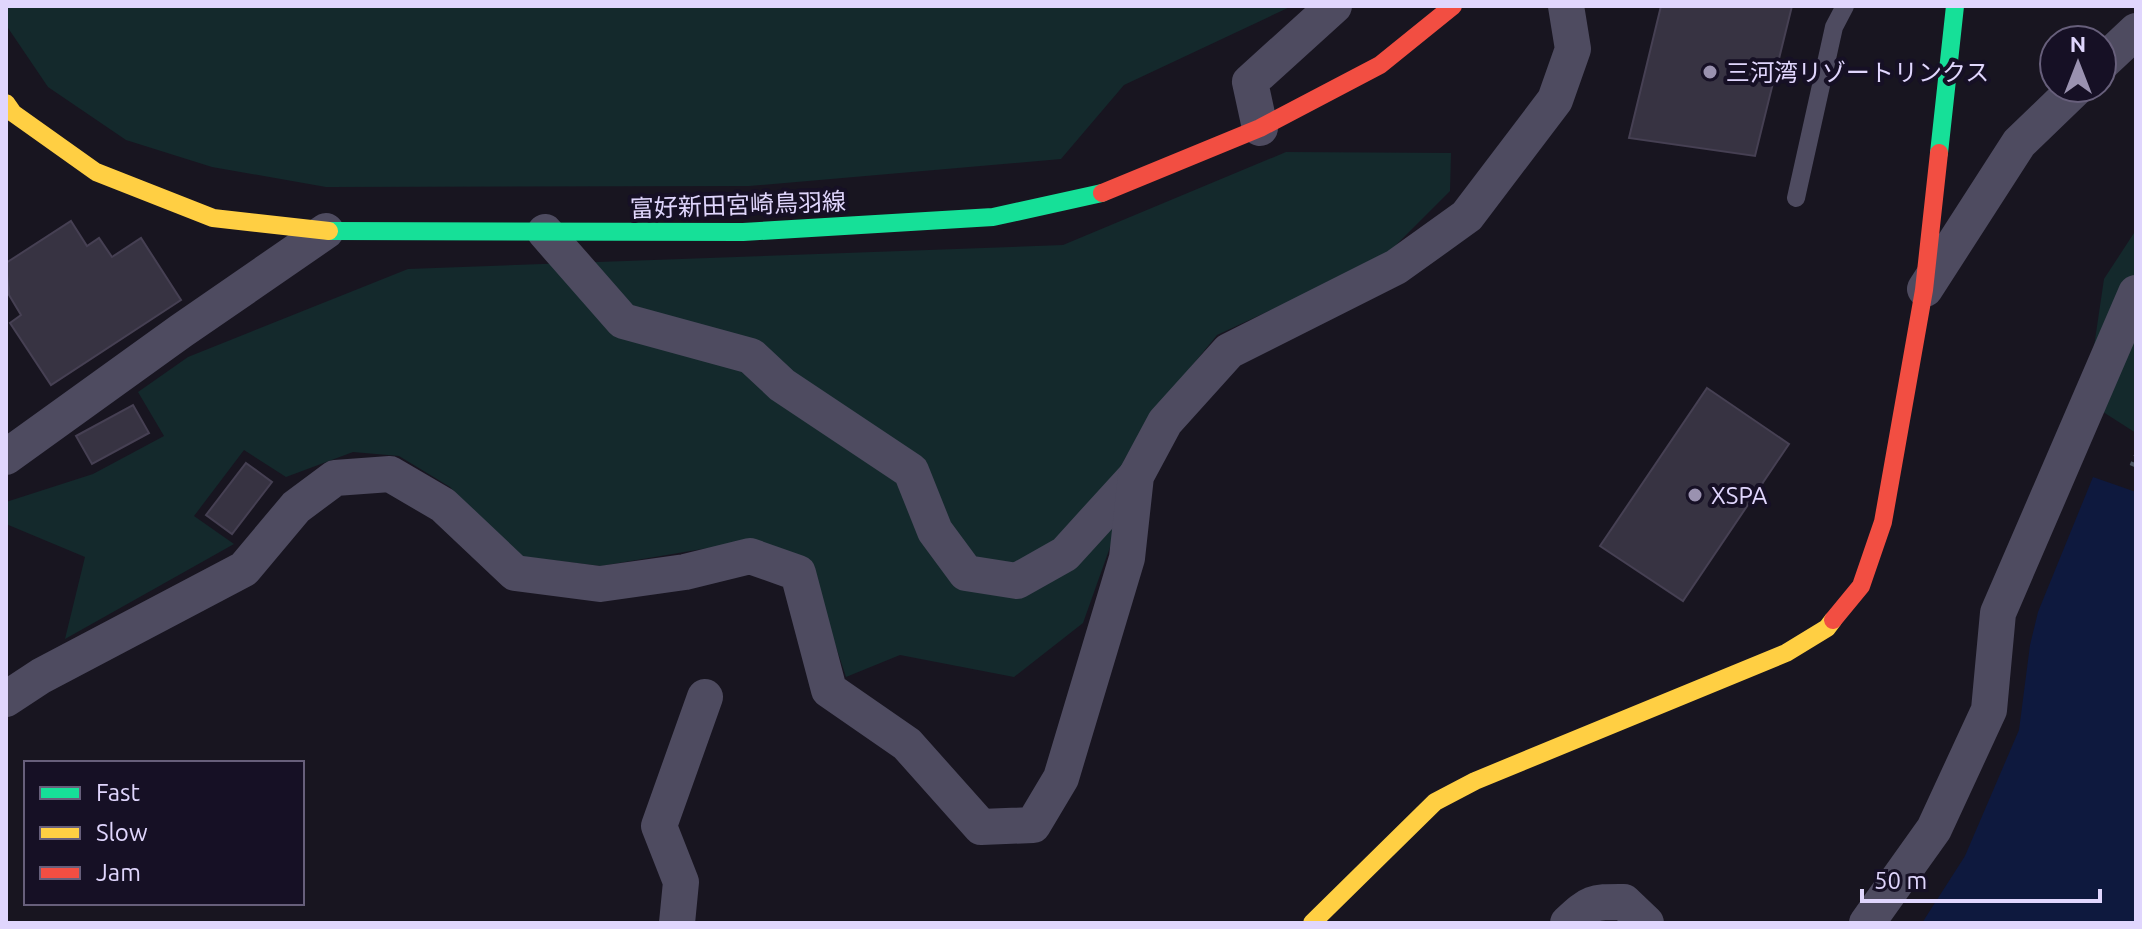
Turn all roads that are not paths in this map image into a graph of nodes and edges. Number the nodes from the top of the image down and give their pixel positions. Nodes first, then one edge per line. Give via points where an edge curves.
1 (1334, 6) edge
2 (1453, 6) edge
3 (1566, 6) edge
4 (1845, 6) edge
5 (1955, 6) edge
6 (2136, 31) edge
7 (2118, 48) edge
8 (6, 103) edge
9 (2059, 104) edge
10 (1260, 128) junction
11 (1796, 198) dead end
12 (326, 231) junction
13 (545, 232) junction
14 (1924, 290) junction
15 (2136, 293) edge
16 (6, 457) edge
17 (1136, 476) junction
18 (705, 697) dead end
19 (6, 699) edge
20 (677, 923) edge
21 (1312, 923) edge
22 (1568, 923) edge
23 (1646, 923) edge
24 (1867, 923) edge

1 - 10 street via 1250,82
2 - 10 main road, 富好新田宮崎鳥羽線 via 1380,65
3 - 17 street via 1573,49 1555,100 1467,216 1396,267 1229,351 1165,422
4 - 11 lane via 1834,27
5 - 14 main road
6 - 7 street
8 - 12 main road, 富好新田宮崎鳥羽線 via 96,172 213,218
9 - 14 street via 2019,143
10 - 13 main road, 富好新田宮崎鳥羽線 via 1113,190 993,217 743,232
12 - 13 main road, 富好新田宮崎鳥羽線
12 - 16 street
13 - 17 street via 623,321 751,356 782,385 911,471 935,531 966,573 1017,581 1065,554
14 - 21 main road via 1883,522 1861,586 1827,628 1786,653 1435,802
15 - 24 street via 1998,613 1989,710 1934,829
17 - 19 street via 1127,558 1061,778 1033,825 981,827 907,744 829,690 798,573 750,556 600,584 515,573 443,505 390,474 335,478 296,507 244,569
18 - 20 street via 659,826 681,882
22 - 23 street via 1588,904 1624,902

